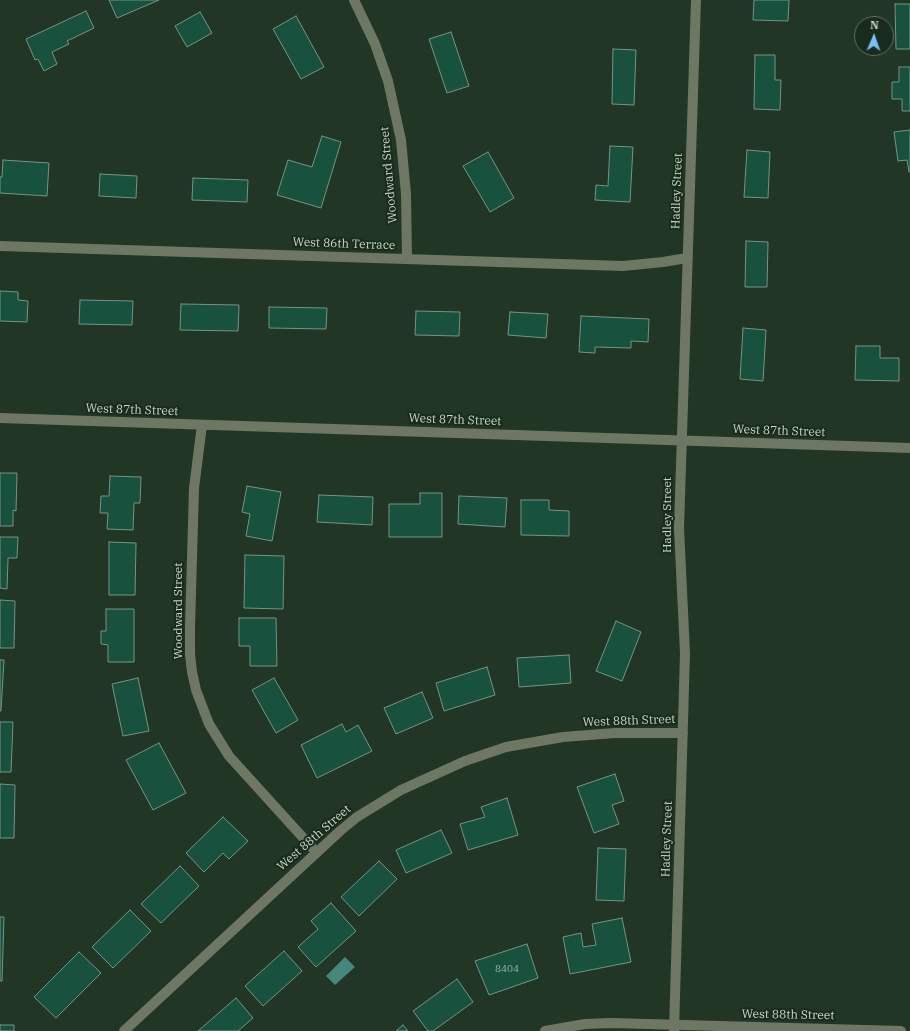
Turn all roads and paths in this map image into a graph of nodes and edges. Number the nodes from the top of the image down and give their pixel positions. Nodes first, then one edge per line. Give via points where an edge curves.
1 (354, 0) edge
2 (696, 0) edge
3 (0, 246) edge
4 (687, 258) junction
5 (407, 259) junction
6 (0, 418) edge
7 (202, 425) junction
8 (682, 441) junction
9 (910, 448) edge
10 (683, 733) junction
11 (316, 852) junction
12 (674, 1028) edge
13 (124, 1031) edge
14 (545, 1031) edge
15 (901, 1031) edge

1 - 5 street, Woodward Street via 375,44 388,81 401,140 406,194
2 - 4 street, Hadley Street
3 - 5 street, West 86th Terrace
4 - 5 street, West 86th Terrace via 623,266
4 - 8 street, Hadley Street
6 - 7 street, West 87th Street
7 - 8 street, West 87th Street
7 - 11 street, Woodward Street via 194,488 190,626 190,654 196,690 209,724 228,756
8 - 9 street, West 87th Street
8 - 10 street, Hadley Street via 680,528 685,653
10 - 11 street, West 88th Street via 615,733 563,737 506,747 465,761 401,790 357,817
10 - 12 street, Hadley Street
11 - 13 street, West 88th Street
12 - 14 street, West 88th Street via 585,1024
12 - 15 street, West 88th Street

